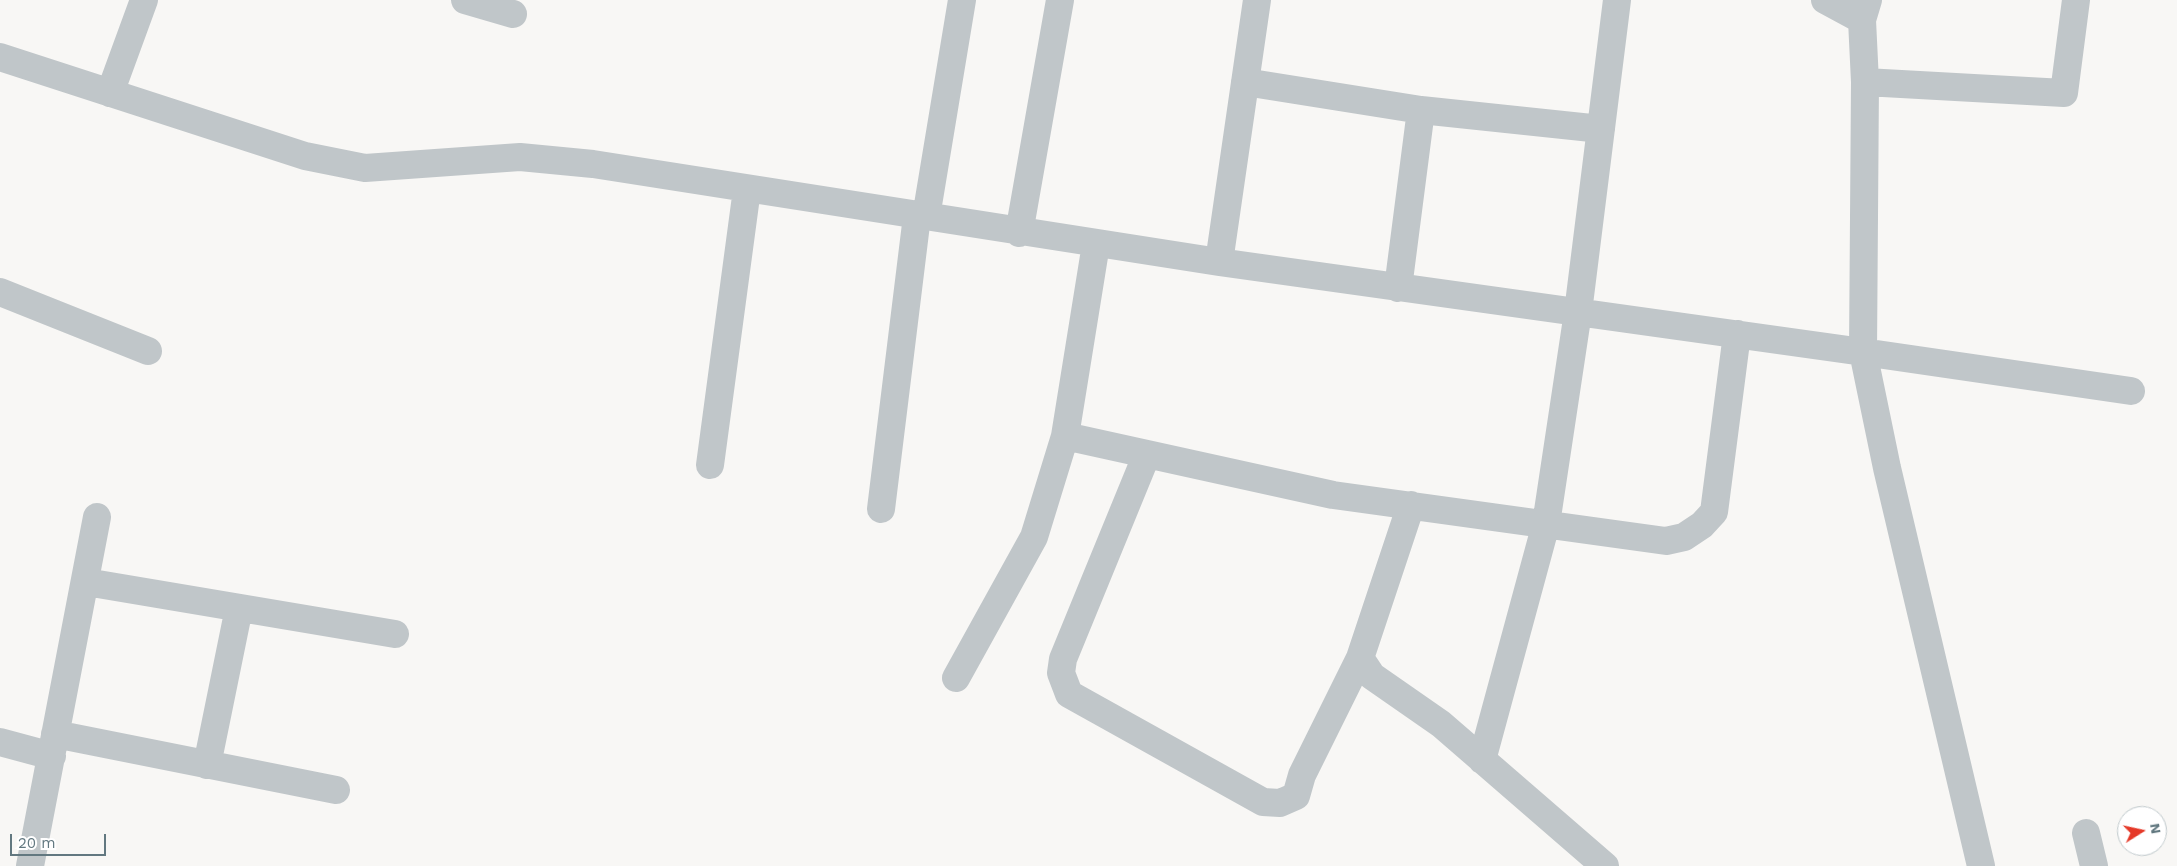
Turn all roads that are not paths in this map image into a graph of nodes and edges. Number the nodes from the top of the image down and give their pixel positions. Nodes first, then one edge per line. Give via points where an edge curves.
1 (144, 0) edge
2 (465, 0) edge
3 (962, 0) edge
4 (1060, 0) edge
5 (1257, 0) edge
6 (1617, 0) edge
7 (1824, 0) edge
8 (2076, 0) edge
9 (1865, 10) edge
10 (513, 14) dead end
11 (0, 57) edge
12 (1245, 82) junction
13 (1865, 82) junction
14 (110, 93) junction
15 (1421, 110) junction
16 (1601, 129) junction
17 (747, 188) junction
18 (922, 217) junction
19 (1019, 232) junction
20 (1096, 244) junction
21 (1219, 262) junction
22 (1398, 288) junction
23 (0, 292) edge
24 (1578, 312) junction
25 (1737, 334) junction
26 (148, 351) dead end
27 (1863, 352) junction
28 (2131, 391) dead end
29 (1065, 436) junction
30 (1147, 454) junction
31 (710, 465) dead end
32 (1411, 505) junction
33 (881, 509) dead end
34 (97, 517) dead end
35 (1546, 524) junction
36 (86, 582) junction
37 (239, 608) junction
38 (395, 634) dead end
39 (1360, 658) junction
40 (956, 678) dead end
41 (0, 742) edge
42 (53, 745) junction
43 (1482, 760) junction
44 (207, 765) junction
45 (336, 790) dead end
46 (2086, 833) dead end
47 (30, 866) edge
48 (1605, 866) edge
49 (1981, 866) edge
50 (2094, 866) edge

1 - 14 street
2 - 10 street
3 - 18 street
4 - 19 street
5 - 12 street
6 - 16 street
7 - 9 street
8 - 13 street via 2064,92
9 - 13 street
11 - 14 street
12 - 15 street
12 - 21 street
13 - 27 street
14 - 17 street via 305,156 366,168 520,157 594,164
15 - 16 street
15 - 22 street
16 - 24 street
17 - 18 street
17 - 31 street
18 - 19 street
18 - 33 street
19 - 20 street
20 - 21 street
20 - 29 street
21 - 22 street
22 - 24 street
23 - 26 street
24 - 25 street
24 - 35 street
25 - 27 street
25 - 35 street via 1714,512 1702,525 1684,537 1666,541
27 - 28 street
27 - 49 street via 1887,468
29 - 30 street
29 - 40 street via 1034,537
30 - 32 street via 1333,495
30 - 39 street via 1063,659 1061,673 1069,694 1263,802 1280,803 1296,796 1302,775
32 - 35 street
32 - 39 street
34 - 36 street
35 - 43 street
36 - 37 street
36 - 42 street
37 - 38 street
37 - 44 street
39 - 43 street via 1372,676 1440,724
41 - 42 street
42 - 44 street
42 - 47 street
43 - 48 street
44 - 45 street
46 - 50 street

